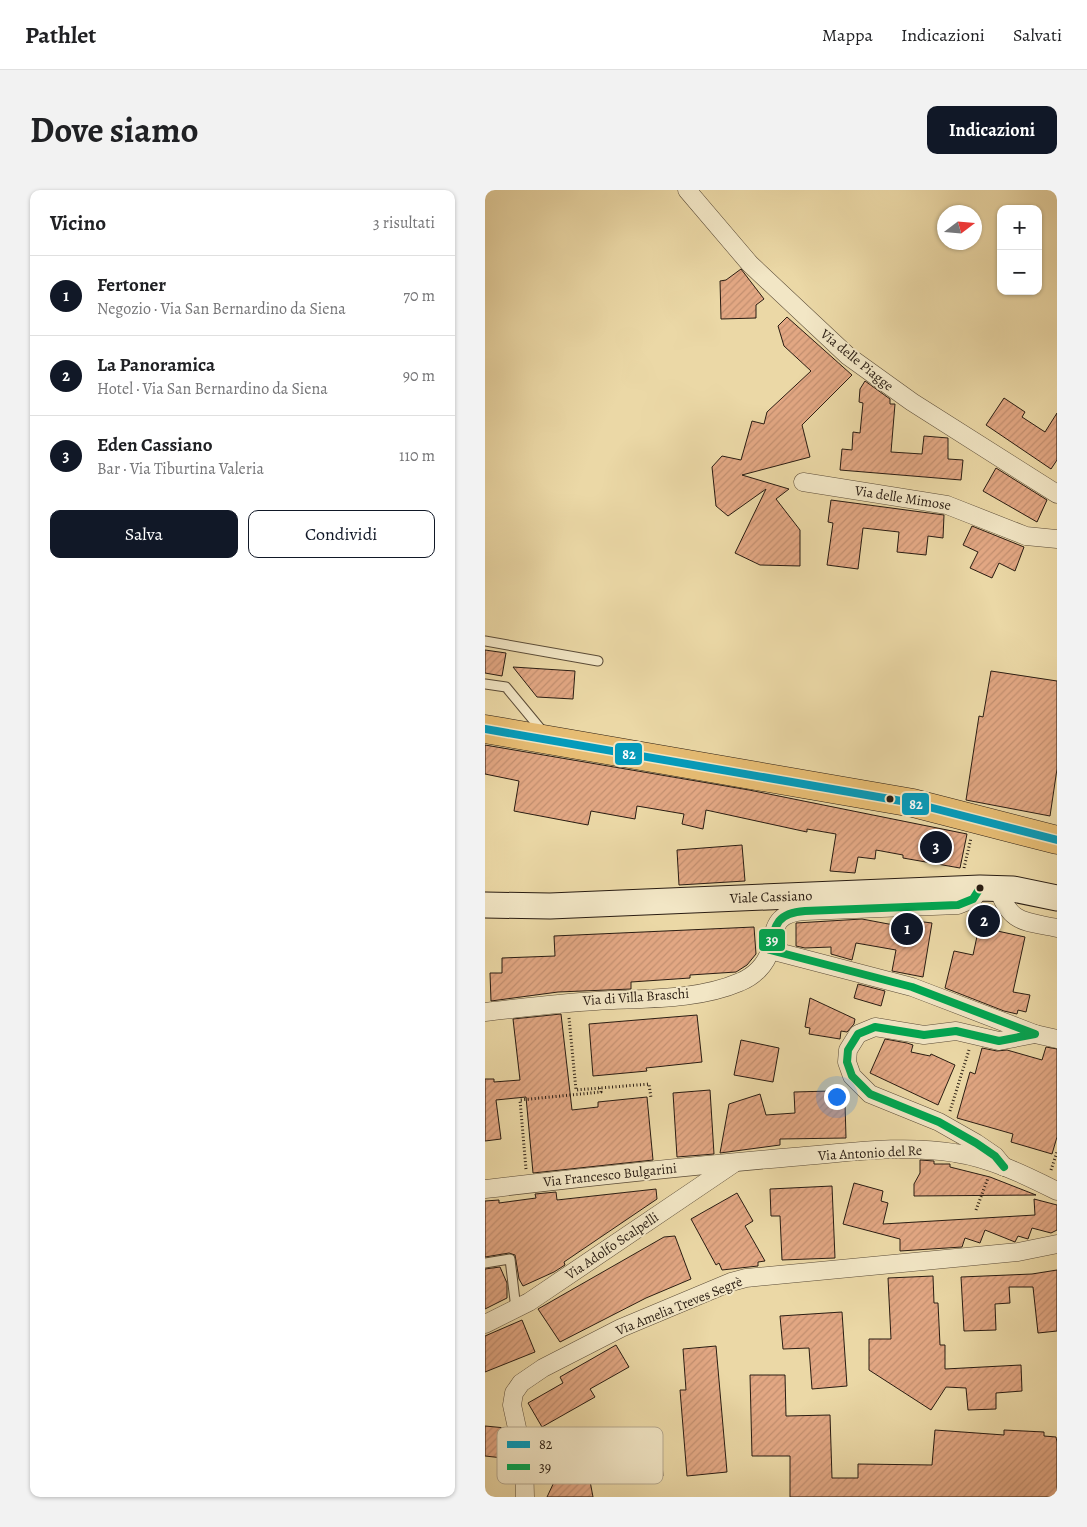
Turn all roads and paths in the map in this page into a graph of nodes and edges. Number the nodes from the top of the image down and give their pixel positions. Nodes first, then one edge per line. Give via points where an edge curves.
1 (687, 190) edge
2 (803, 482) dead end
3 (1057, 494) edge
4 (1057, 540) edge
5 (485, 641) edge
6 (598, 661) dead end
7 (485, 684) edge
8 (485, 729) edge
9 (549, 738) junction
10 (976, 818) junction
11 (1057, 840) edge
12 (979, 889) junction
13 (1057, 898) edge
14 (486, 905) edge
15 (1057, 928) edge
16 (770, 950) junction
17 (485, 1012) edge
18 (571, 1029) dead end
19 (974, 1034) junction
20 (1035, 1034) junction
21 (1057, 1038) edge
22 (600, 1088) junction
23 (651, 1098) dead end
24 (946, 1126) junction
25 (736, 1162) junction
26 (999, 1165) junction
27 (527, 1184) junction
28 (485, 1189) edge
29 (1057, 1191) edge
30 (977, 1210) dead end
31 (1057, 1244) edge
32 (485, 1262) edge
33 (516, 1309) junction
34 (485, 1324) edge
35 (516, 1427) edge
36 (525, 1484) edge
37 (525, 1497) edge

1 - 3 street, Via delle Piagge via 750,264 849,356 912,402
2 - 4 street, Via delle Mimose via 947,504 1026,536
5 - 6 lane
7 - 9 lane via 505,687
8 - 9 main road
9 - 10 main road via 906,802
10 - 11 main road
10 - 12 path
12 - 13 street, Viale Cassiano via 1021,890
12 - 14 street, Viale Cassiano
12 - 15 street via 1017,918
12 - 16 street, Via di Villa Braschi via 973,900 959,905 789,913 776,925
16 - 17 street, Via di Villa Braschi via 763,964 750,977 703,992
16 - 20 street via 912,987
18 - 22 path via 576,1090
19 - 20 street via 999,1041
19 - 24 path
19 - 24 street via 953,1030 917,1034 875,1027 857,1034 849,1047 847,1062 850,1073 865,1090 880,1100
20 - 21 street
22 - 23 path via 649,1084
22 - 27 path via 601,1092 520,1100
24 - 26 street via 976,1142 995,1156
25 - 26 street, Via Antonio del Re via 903,1149 956,1153
25 - 27 street, Via Francesco Bulgarini
25 - 33 street, Via Adolfo Scalpelli
26 - 29 street, Via Antonio del Re
26 - 30 path
27 - 28 street, Via Francesco Bulgarini
31 - 35 street, Via Amelia Treves Segrè via 1018,1252 731,1282 627,1326 532,1374 516,1389 512,1399
32 - 33 lane via 509,1259
33 - 34 street, Via Adolfo Scalpelli
36 - 37 street, Via Amelia Treves Segrè

